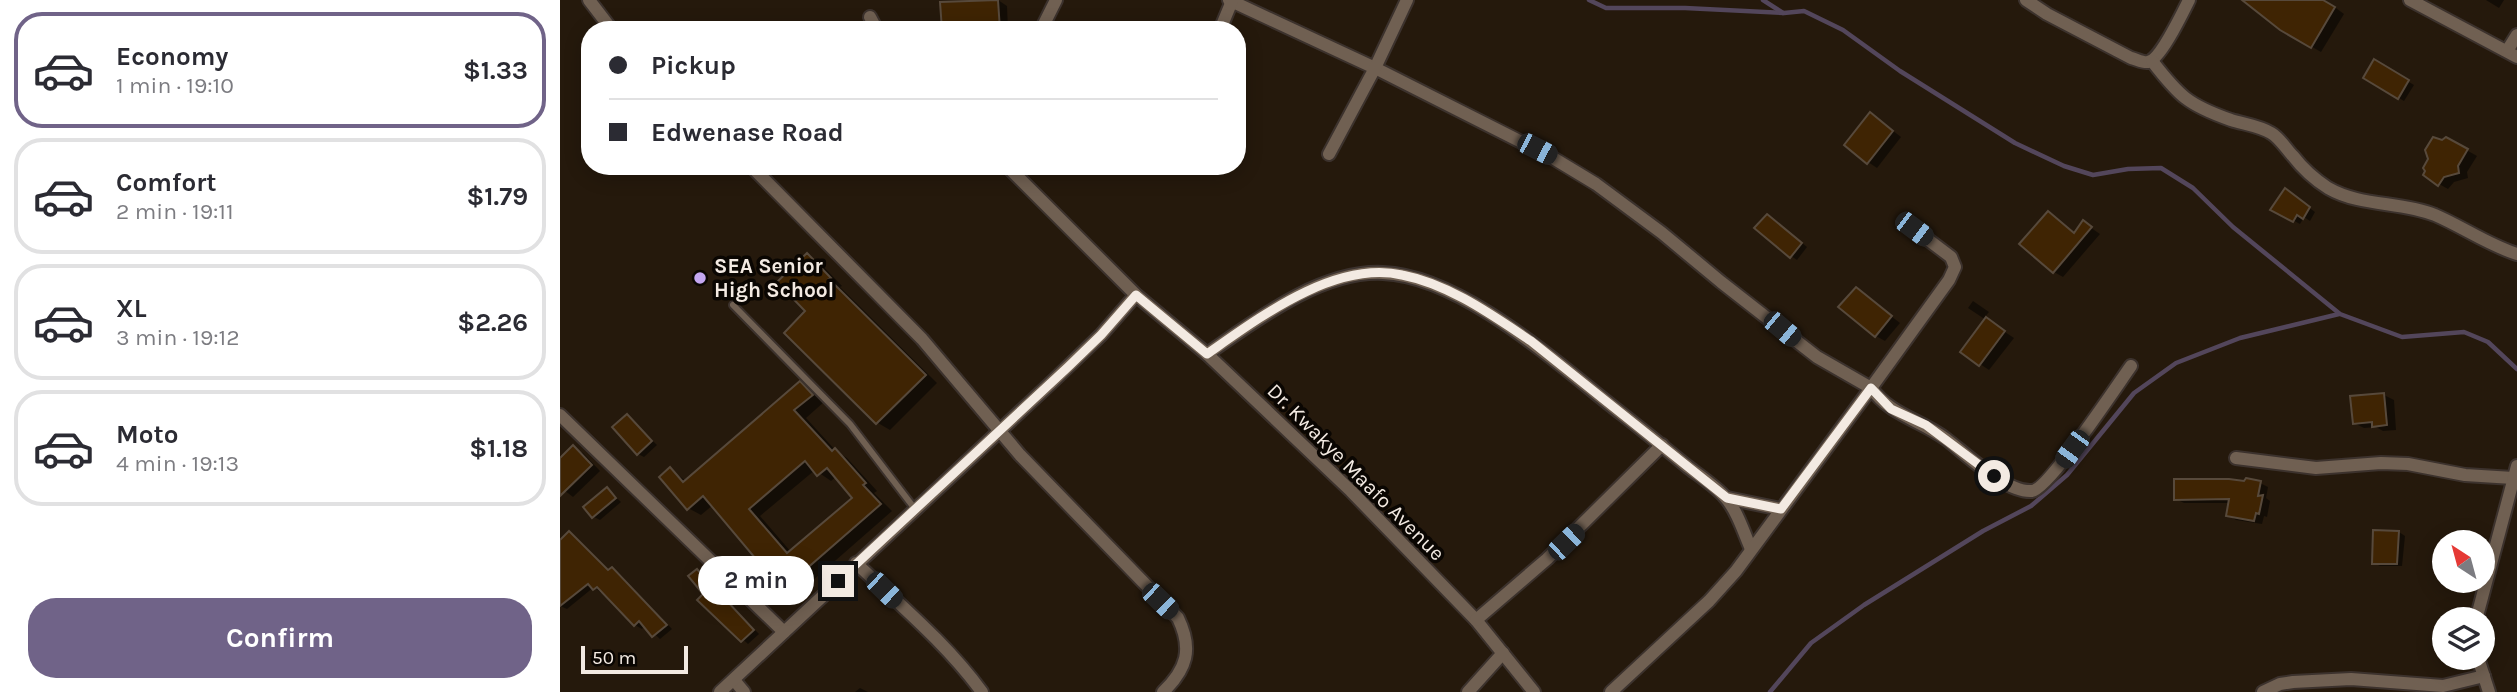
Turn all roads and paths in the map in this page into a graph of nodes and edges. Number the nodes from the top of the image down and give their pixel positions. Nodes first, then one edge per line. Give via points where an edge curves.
1 (589, 0) edge
2 (1056, 0) edge
3 (1407, 0) edge
4 (2026, 0) edge
5 (2189, 0) edge
6 (2410, 0) edge
7 (1230, 1) edge
8 (870, 17) dead end
9 (605, 21) edge
10 (872, 21) edge
11 (1046, 21) edge
12 (1223, 21) edge
13 (2517, 35) edge
14 (2512, 54) edge
15 (2152, 61) junction
16 (1375, 68) junction
17 (1329, 154) dead end
18 (760, 175) edge
19 (1016, 175) edge
20 (1914, 229) dead end
21 (2517, 254) edge
22 (1136, 295) junction
23 (733, 305) dead end
24 (1207, 354) junction
25 (2131, 366) dead end
26 (1871, 388) junction
27 (560, 415) edge
28 (999, 431) junction
29 (1662, 445) junction
30 (2236, 458) dead end
31 (2515, 472) edge
32 (1727, 498) junction
33 (915, 509) junction
34 (1781, 509) junction
35 (1751, 549) junction
36 (856, 563) junction
37 (2479, 607) edge
38 (1476, 620) junction
39 (784, 632) junction
40 (1503, 653) junction
41 (2482, 670) edge
42 (2484, 676) junction
43 (734, 680) junction
44 (720, 692) edge
45 (744, 692) edge
46 (982, 692) edge
47 (1163, 692) edge
48 (1468, 692) edge
49 (1534, 692) edge
50 (1611, 692) edge
51 (2263, 692) edge
52 (2489, 692) edge

1 - 9 street
2 - 11 street
3 - 16 street
4 - 15 street via 2131,58
5 - 15 street
6 - 14 street
7 - 12 street
7 - 16 street
8 - 10 street
13 - 14 street
15 - 21 street via 2183,98 2273,134 2301,167 2330,189 2358,200 2436,216
16 - 17 street
16 - 26 street via 1596,184 1796,342
18 - 28 street via 922,339
19 - 22 street, Dr. Kwakye Maafo Avenue
20 - 26 street via 1951,257 1955,267
22 - 24 street, Dr. Kwakye Maafo Avenue
22 - 28 street via 1101,335
23 - 33 lane via 850,424
24 - 29 street via 1271,312 1329,282 1367,273 1402,275 1456,295 1501,321
24 - 38 street, Dr. Kwakye Maafo Avenue via 1351,491
25 - 26 street via 2057,470 2044,485 2031,491 1994,476 1926,425 1891,409
26 - 34 street
27 - 39 street
28 - 33 street
28 - 47 street via 1178,618 1185,638 1185,660
29 - 32 street
29 - 38 street via 1557,551
30 - 31 street via 2316,468 2381,463 2465,475
31 - 37 street
32 - 34 street
32 - 35 street
33 - 36 street
34 - 35 street
35 - 50 street via 1709,601
36 - 39 street
36 - 46 street via 918,619
38 - 40 street, Dr. Kwakye Maafo Avenue
39 - 43 street
40 - 48 street
40 - 49 street, Dr. Kwakye Maafo Avenue
41 - 42 street
42 - 51 street via 2443,686 2351,679 2293,682
42 - 52 street
43 - 44 street
43 - 45 street

